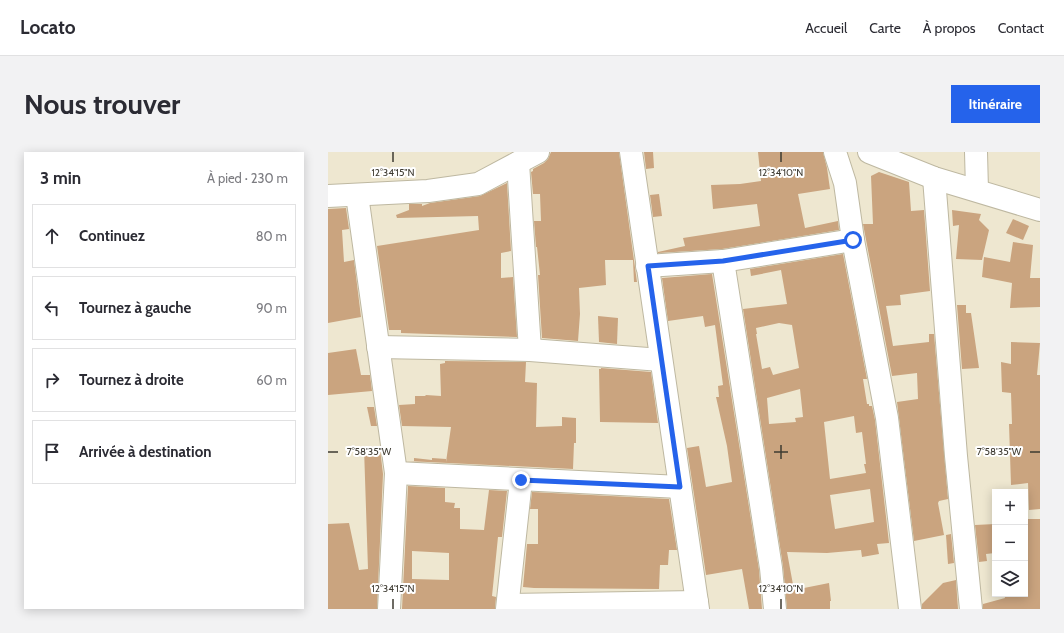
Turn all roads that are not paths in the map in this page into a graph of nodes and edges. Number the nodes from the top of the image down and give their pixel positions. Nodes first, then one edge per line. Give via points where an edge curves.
1 (538, 152) edge
2 (631, 152) edge
3 (835, 152) edge
4 (869, 152) edge
5 (976, 152) edge
6 (518, 163) junction
7 (934, 178) junction
8 (977, 190) junction
9 (357, 195) junction
10 (328, 196) edge
11 (1040, 210) edge
12 (853, 240) junction
13 (723, 261) junction
14 (648, 266) junction
15 (378, 347) junction
16 (530, 350) junction
17 (661, 360) junction
18 (396, 473) junction
19 (521, 480) junction
20 (680, 487) junction
21 (697, 605) edge
22 (508, 608) edge
23 (389, 609) edge
24 (775, 609) edge
25 (910, 609) edge
26 (971, 609) edge

1 - 6 street
2 - 14 street
3 - 12 street via 845,183
4 - 7 street
5 - 8 street
6 - 9 street via 478,184 428,191
6 - 16 street
7 - 8 street
7 - 26 street
8 - 11 street
9 - 10 street
9 - 15 street
12 - 13 street
12 - 25 street via 887,418
13 - 14 street
13 - 24 street via 771,568
14 - 17 street
15 - 16 street
15 - 18 street
16 - 17 street
17 - 20 street
18 - 19 street
18 - 23 street
19 - 20 street
19 - 22 street
20 - 21 street
21 - 22 street

